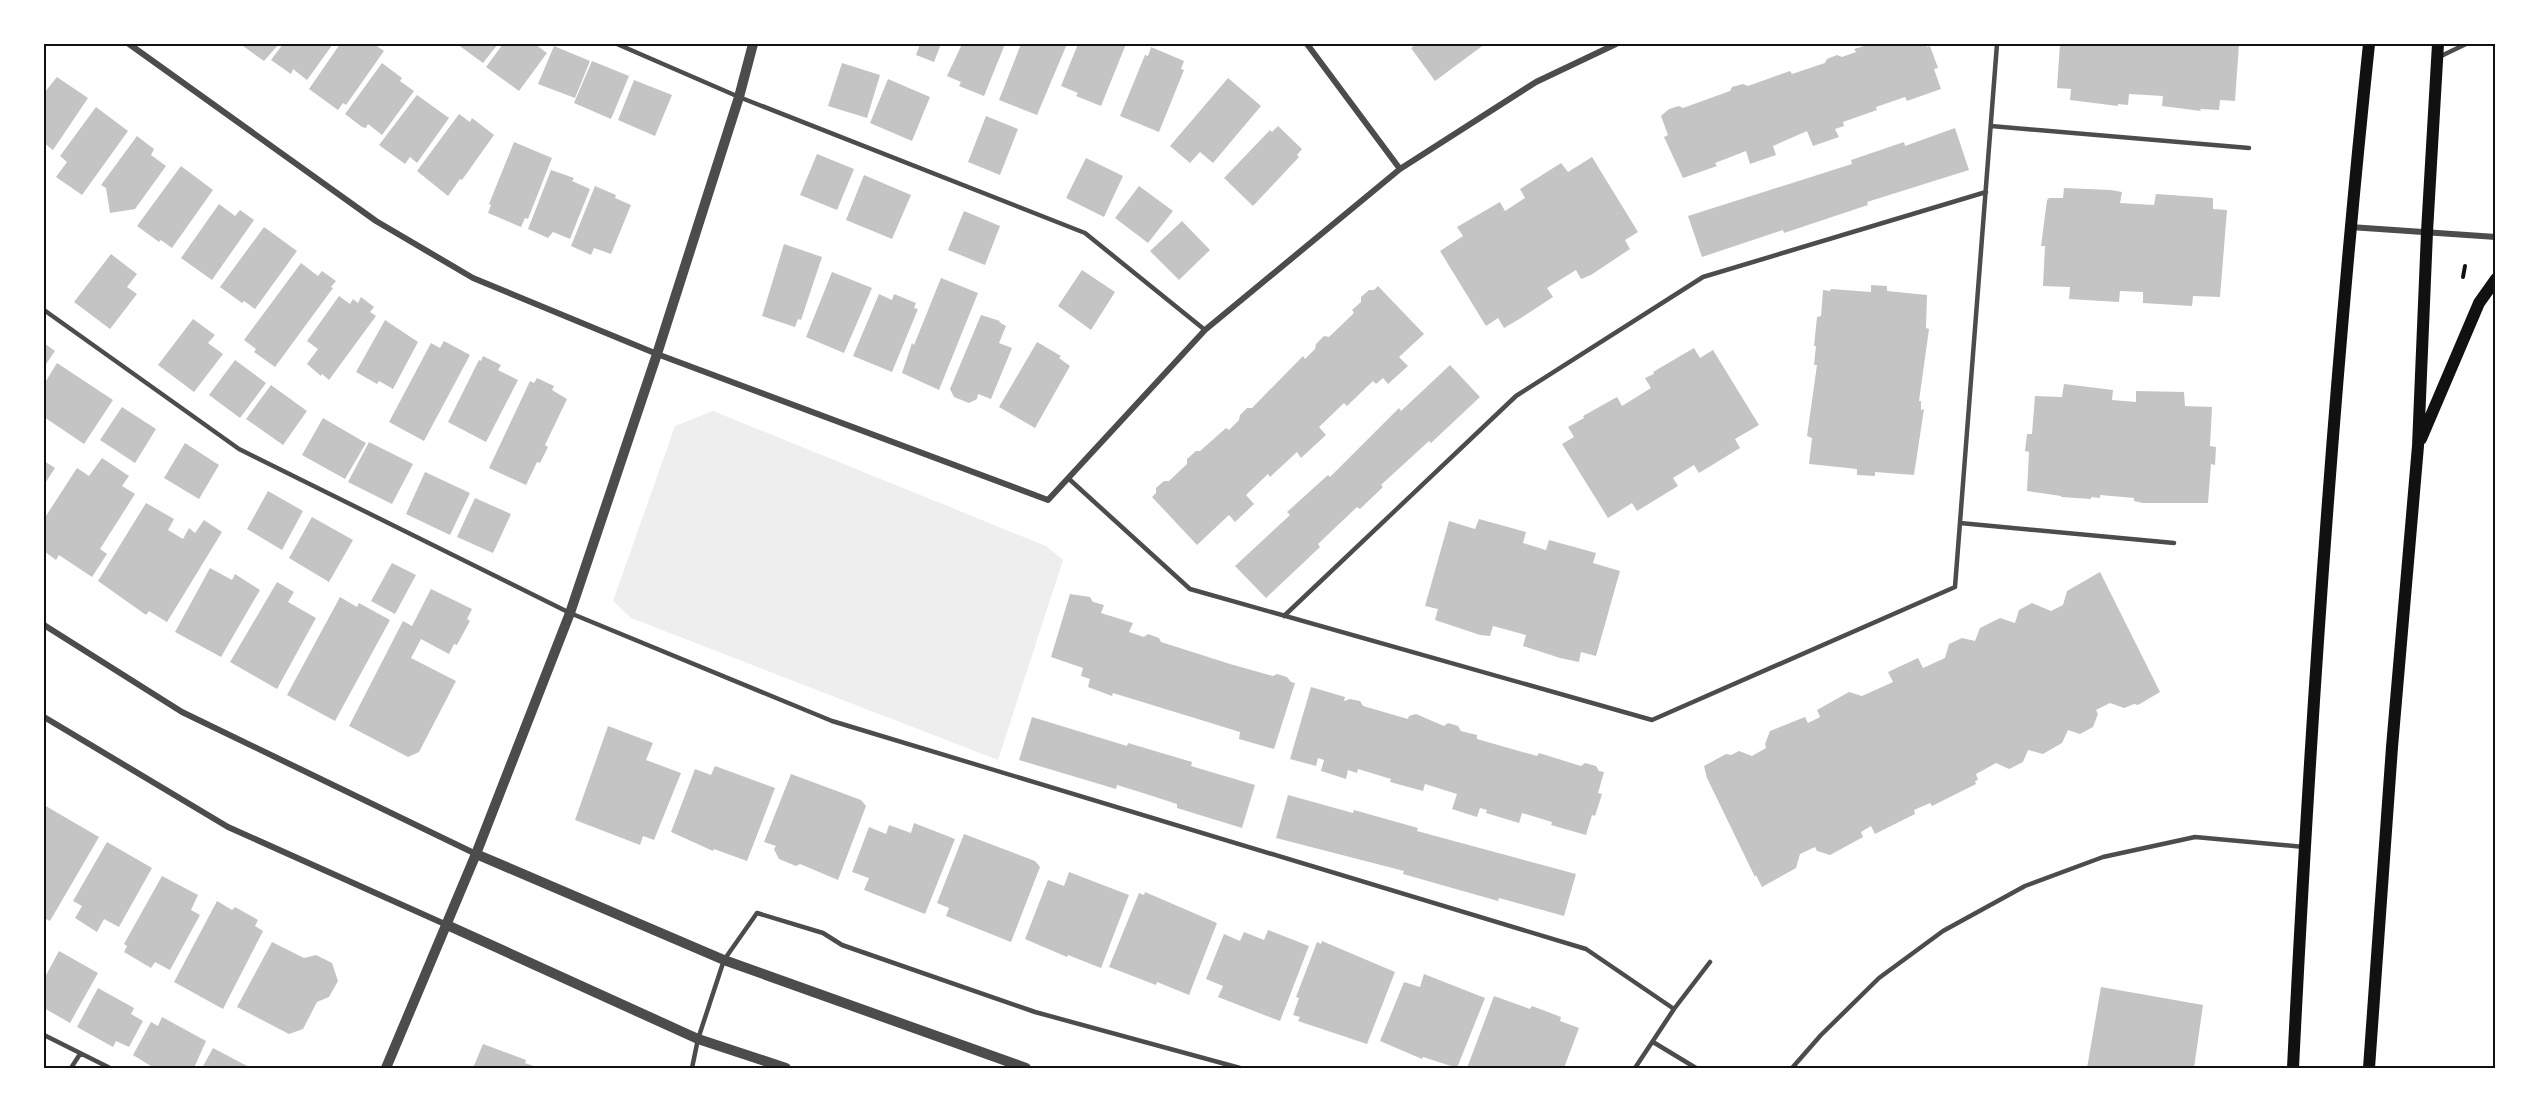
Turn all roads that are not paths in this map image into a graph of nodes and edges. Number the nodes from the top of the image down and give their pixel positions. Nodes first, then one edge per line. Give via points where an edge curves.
1 (129, 44) edge
2 (617, 44) edge
3 (753, 44) edge
4 (1306, 44) edge
5 (1616, 44) edge
6 (1998, 44) edge
7 (2369, 44) edge
8 (2438, 44) edge
9 (2466, 44) edge
10 (2436, 58) junction
11 (739, 97) junction
12 (1991, 126) junction
13 (2249, 148) dead end
14 (1400, 169) junction
15 (1986, 192) junction
16 (2350, 227) junction
17 (2427, 232) junction
18 (2496, 237) edge
19 (2496, 279) edge
20 (44, 310) edge
21 (1205, 330) junction
22 (657, 354) junction
23 (2418, 446) junction
24 (1068, 478) junction
25 (1960, 523) junction
26 (2174, 543) dead end
27 (570, 613) junction
28 (1284, 616) junction
29 (44, 625) edge
30 (44, 717) edge
31 (2304, 847) junction
32 (476, 854) junction
33 (447, 925) junction
34 (724, 960) junction
35 (1710, 962) dead end
36 (1674, 1009) junction
37 (44, 1035) edge
38 (698, 1039) junction
39 (1653, 1042) junction
40 (80, 1054) junction
41 (71, 1068) edge
42 (110, 1068) edge
43 (386, 1068) edge
44 (692, 1068) edge
45 (786, 1068) edge
46 (1026, 1068) edge
47 (1240, 1068) edge
48 (1635, 1068) edge
49 (1696, 1068) edge
50 (1792, 1068) edge
51 (2293, 1068) edge
52 (2369, 1068) edge

1 - 22 street via 376,221 473,278
2 - 11 lane
3 - 11 street
4 - 14 street
5 - 14 street via 1536,82
6 - 12 lane
7 - 16 main road
8 - 10 main road
9 - 10 lane
10 - 17 main road
11 - 21 lane via 1085,233
11 - 22 street
12 - 13 lane
12 - 15 lane
14 - 21 street
15 - 25 lane
15 - 28 lane via 1703,277 1516,396
16 - 17 street
16 - 31 main road
17 - 18 street
17 - 23 main road
19 - 23 main road via 2480,303
20 - 27 lane via 239,449
21 - 24 street
22 - 24 street via 1048,500
22 - 27 street
23 - 52 main road
24 - 28 lane via 1190,589
25 - 26 lane
25 - 28 lane via 1955,587 1652,720
27 - 32 street
27 - 36 lane via 832,721 1586,949
29 - 32 street via 182,712
30 - 33 street via 228,827
31 - 50 lane via 2195,837 2103,857 2025,886 1943,931 1879,978
31 - 51 main road
32 - 33 street
32 - 34 street
33 - 38 street
33 - 43 street
34 - 38 lane
34 - 46 street
34 - 47 lane via 757,913 823,933 842,945 1035,1012
35 - 36 lane
36 - 39 lane
37 - 40 lane
38 - 44 lane
38 - 45 street
39 - 48 lane
39 - 49 lane
40 - 41 lane
40 - 42 lane

